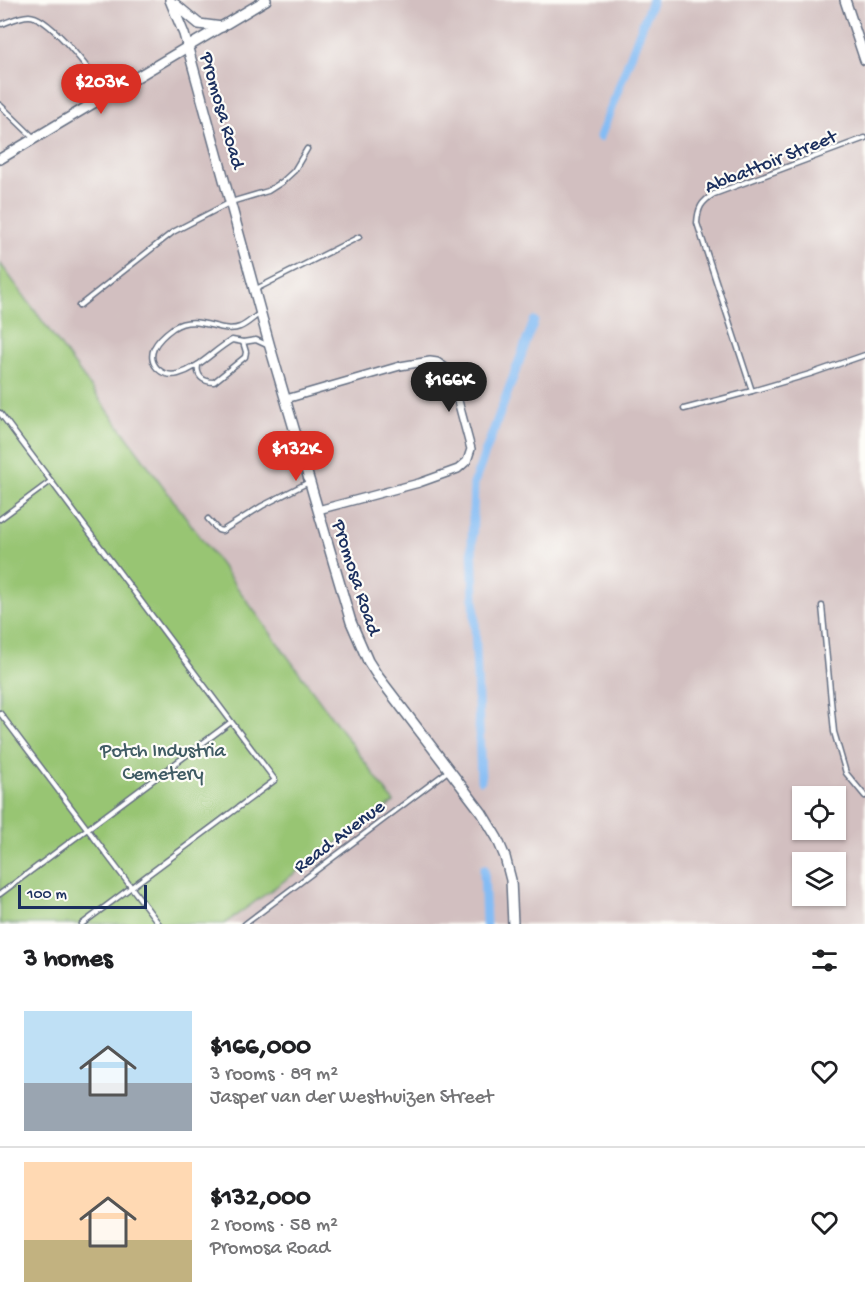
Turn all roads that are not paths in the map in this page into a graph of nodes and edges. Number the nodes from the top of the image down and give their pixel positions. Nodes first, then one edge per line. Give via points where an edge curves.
1 (171, 0) edge
2 (266, 0) edge
3 (845, 0) edge
4 (2, 24) dead end
5 (223, 27) junction
6 (188, 48) junction
7 (865, 60) edge
8 (108, 94) junction
9 (0, 105) edge
10 (35, 138) junction
11 (865, 138) edge
12 (307, 149) dead end
13 (0, 159) edge
14 (231, 202) junction
15 (359, 237) dead end
16 (255, 289) junction
17 (79, 306) dead end
18 (262, 312) junction
19 (243, 342) junction
20 (270, 347) junction
21 (865, 355) edge
22 (198, 364) junction
23 (752, 391) junction
24 (286, 399) junction
25 (684, 409) dead end
26 (0, 413) edge
27 (51, 481) junction
28 (310, 482) junction
29 (318, 510) junction
30 (0, 519) edge
31 (208, 519) dead end
32 (822, 606) dead end
33 (0, 713) edge
34 (231, 722) junction
35 (450, 770) junction
36 (865, 796) edge
37 (88, 829) junction
38 (131, 887) junction
39 (0, 894) edge
40 (82, 924) edge
41 (159, 924) edge
42 (245, 924) edge
43 (513, 924) edge

1 - 5 street via 199,24
1 - 6 street, Promosa Road
2 - 5 street
3 - 7 street
4 - 8 lane via 30,16 38,19 66,41
5 - 6 street
6 - 8 street
6 - 14 street, Promosa Road
8 - 10 street
9 - 10 lane
10 - 13 street
11 - 23 lane, Abbattoir Street via 714,194 698,210 699,234
12 - 14 lane via 282,182 268,191
14 - 16 street, Promosa Road
14 - 17 lane via 173,232
15 - 16 lane
16 - 18 street, Promosa Road
18 - 20 street, Promosa Road
18 - 22 lane via 241,327 186,323 162,337 154,349 153,362 159,372 167,375
19 - 20 lane via 256,340
19 - 22 lane via 232,340
19 - 22 lane via 245,357 214,382 201,379
20 - 24 street, Promosa Road
21 - 23 lane
23 - 25 lane
24 - 28 street, Promosa Road
24 - 29 street via 430,361 446,368 462,416 471,448 467,461 458,469
26 - 27 lane
27 - 30 lane
27 - 34 lane
28 - 29 street, Promosa Road
28 - 31 lane via 222,531
29 - 35 street, Promosa Road via 351,622 368,661
32 - 36 lane via 834,732 846,773
33 - 37 lane
34 - 37 lane
34 - 38 lane via 275,780
35 - 42 lane, Read Avenue
35 - 43 street, Promosa Road via 482,813 505,857 511,880
37 - 38 lane
37 - 39 lane
38 - 40 lane
38 - 41 lane

